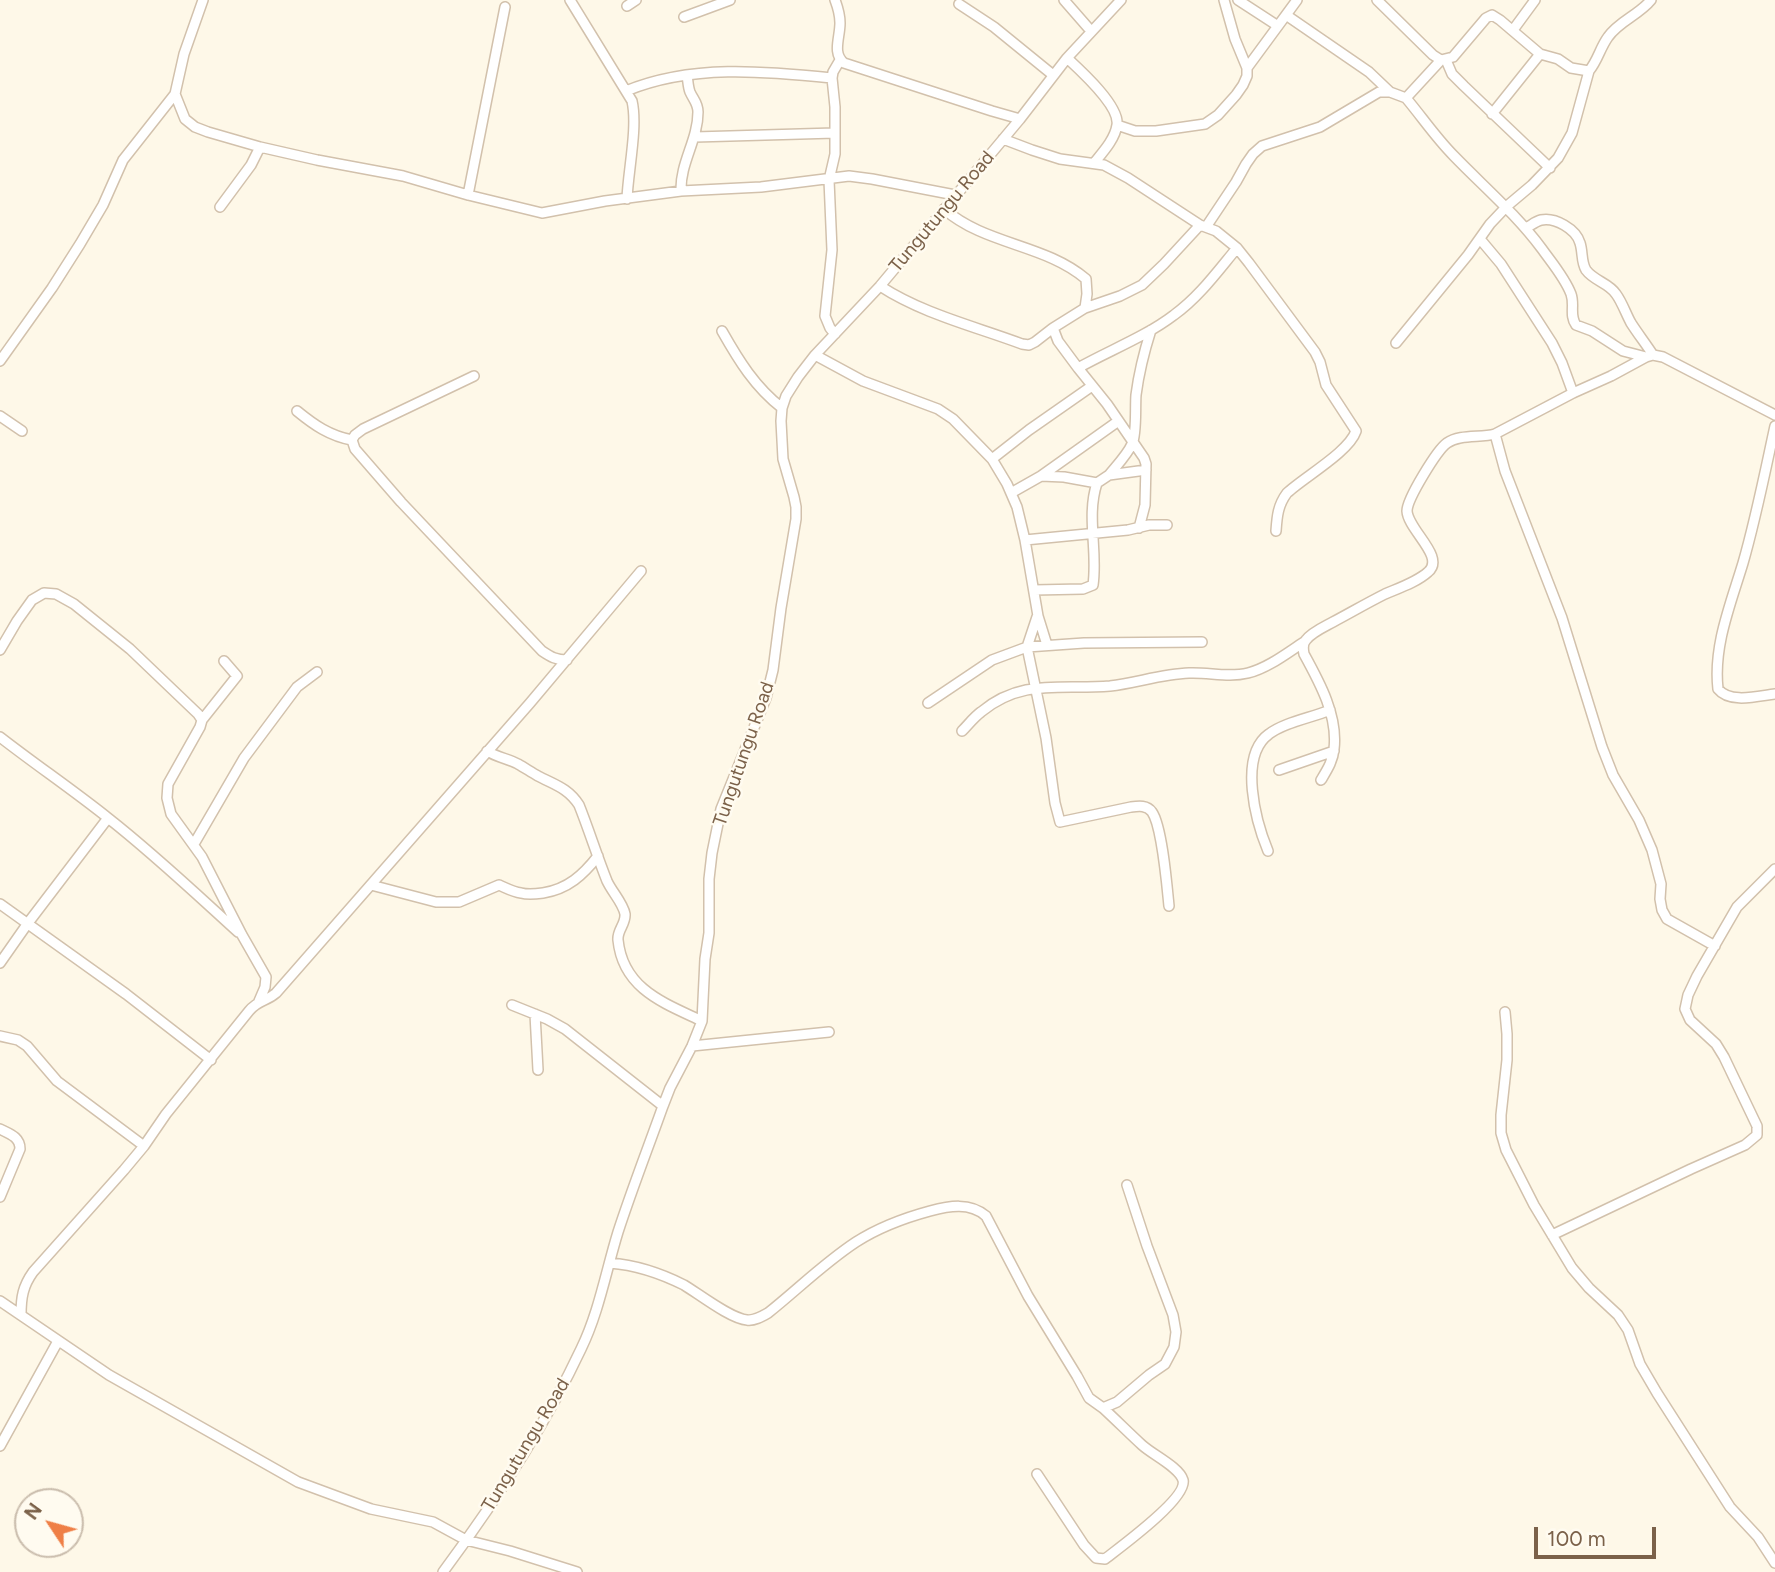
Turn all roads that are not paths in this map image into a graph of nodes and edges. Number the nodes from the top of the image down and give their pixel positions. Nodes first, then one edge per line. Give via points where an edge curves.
1 (203, 0) edge
2 (570, 0) edge
3 (730, 0) edge
4 (835, 0) edge
5 (1064, 0) edge
6 (1121, 0) edge
7 (1224, 0) edge
8 (1238, 0) edge
9 (1297, 0) edge
10 (1377, 0) edge
11 (1535, 0) edge
12 (1651, 0) edge
13 (959, 4) dead end
14 (505, 7) dead end
15 (1286, 15) junction
16 (684, 17) dead end
17 (1278, 26) junction
18 (1513, 30) junction
19 (1091, 31) junction
20 (1541, 54) junction
21 (1067, 58) junction
22 (840, 60) junction
23 (1444, 60) junction
24 (1247, 68) junction
25 (1589, 71) junction
26 (687, 75) junction
27 (1053, 75) junction
28 (832, 78) junction
29 (626, 91) junction
30 (1390, 92) junction
31 (175, 94) junction
32 (1406, 98) junction
33 (163, 109) junction
34 (182, 113) junction
35 (1492, 114) junction
36 (1020, 119) junction
37 (1117, 125) junction
38 (835, 133) junction
39 (695, 137) junction
40 (1003, 139) junction
41 (260, 147) junction
42 (1094, 163) junction
43 (1550, 168) junction
44 (829, 180) junction
45 (681, 191) junction
46 (468, 195) junction
47 (955, 195) junction
48 (627, 199) junction
49 (1507, 206) junction
50 (220, 207) dead end
51 (944, 209) junction
52 (1203, 226) junction
53 (1526, 228) junction
54 (1480, 239) junction
55 (1237, 248) junction
56 (880, 286) junction
57 (1085, 308) junction
58 (1053, 328) junction
59 (1151, 330) junction
60 (722, 331) dead end
61 (835, 334) junction
62 (1396, 343) dead end
63 (815, 355) junction
64 (1650, 356) junction
65 (0, 360) edge
66 (1078, 368) junction
67 (474, 376) dead end
68 (1092, 386) junction
69 (1573, 393) junction
70 (782, 408) junction
71 (297, 411) dead end
72 (1775, 415) edge
73 (0, 416) edge
74 (1117, 422) junction
75 (1775, 426) edge
76 (22, 431) dead end
77 (1494, 434) junction
78 (352, 440) junction
79 (1132, 443) junction
80 (992, 459) junction
81 (1146, 470) junction
82 (1110, 475) junction
83 (1041, 476) junction
84 (1097, 483) junction
85 (1011, 493) junction
86 (1167, 525) dead end
87 (1139, 528) junction
88 (1276, 531) dead end
89 (1092, 533) junction
90 (1025, 540) junction
91 (641, 571) dead end
92 (1034, 590) junction
93 (1038, 615) junction
94 (1202, 642) dead end
95 (1304, 642) junction
96 (1047, 645) junction
97 (1027, 647) junction
98 (0, 650) edge
99 (567, 660) junction
100 (224, 661) dead end
101 (317, 672) dead end
102 (1036, 687) junction
103 (1775, 694) edge
104 (928, 703) dead end
105 (1330, 710) junction
106 (202, 720) junction
107 (962, 731) dead end
108 (0, 737) edge
109 (487, 751) junction
110 (1334, 751) junction
111 (1279, 770) dead end
112 (1321, 780) dead end
113 (108, 818) junction
114 (194, 844) junction
115 (1268, 851) dead end
116 (598, 856) junction
117 (1775, 869) edge
118 (371, 885) junction
119 (0, 904) edge
120 (1169, 906) dead end
121 (28, 923) junction
122 (242, 936) junction
123 (1715, 946) junction
124 (0, 963) edge
125 (259, 1002) junction
126 (512, 1005) dead end
127 (1505, 1012) dead end
128 (535, 1014) junction
129 (702, 1021) junction
130 (829, 1032) dead end
131 (0, 1036) edge
132 (692, 1046) junction
133 (211, 1060) junction
134 (538, 1070) dead end
135 (663, 1106) junction
136 (0, 1129) edge
137 (144, 1146) junction
138 (1127, 1185) dead end
139 (0, 1197) edge
140 (1552, 1235) junction
141 (610, 1263) junction
142 (0, 1301) edge
143 (21, 1315) junction
144 (58, 1341) junction
145 (1103, 1408) junction
146 (0, 1447) edge
147 (1037, 1474) dead end
148 (466, 1540) junction
149 (1775, 1563) edge
150 (443, 1572) edge
151 (578, 1572) edge

1 - 31 street
2 - 29 street
3 - 16 street
4 - 22 street via 841,22
5 - 19 street
6 - 19 street, Tungutungu Road
7 - 24 street
8 - 17 street
9 - 15 street
10 - 23 street via 1433,55
11 - 18 street
12 - 25 street via 1608,36
13 - 27 street
14 - 46 street
15 - 17 street
15 - 30 street via 1369,72
17 - 24 street
18 - 20 street
18 - 23 street via 1492,15 1453,57
19 - 21 street, Tungutungu Road
20 - 25 street
20 - 35 street
21 - 27 street, Tungutungu Road
21 - 37 street via 1111,105
22 - 28 street
22 - 36 street
23 - 32 street
23 - 35 street
24 - 37 street via 1236,95 1205,124 1156,131
25 - 43 street via 1572,133
26 - 28 street via 770,72
26 - 29 street
26 - 39 street via 698,107
27 - 36 street, Tungutungu Road
28 - 38 street
29 - 48 street via 634,111
30 - 32 street
30 - 52 street via 1379,92 1320,127 1262,146
31 - 33 street
31 - 34 street
32 - 49 street via 1451,153
33 - 34 street
33 - 65 street via 123,160 80,244
34 - 41 street via 195,127
35 - 43 street
36 - 40 street, Tungutungu Road
37 - 42 street
38 - 39 street
38 - 44 street
39 - 45 street via 683,169
40 - 42 street via 1060,159
40 - 47 street, Tungutungu Road
41 - 46 street via 403,176
41 - 50 street
42 - 52 street via 1128,178
43 - 49 street
44 - 45 street
44 - 47 street via 849,176
44 - 61 street via 832,250 825,316
45 - 48 street
46 - 48 street via 542,213
47 - 51 street, Tungutungu Road
49 - 53 street
49 - 54 street
51 - 56 street, Tungutungu Road
51 - 57 street via 964,225 1074,269 1086,279
52 - 55 street
52 - 57 street via 1142,285
53 - 64 street via 1570,293 1576,325 1623,351
53 - 64 street via 1540,220 1553,221 1577,235 1587,271 1617,294
54 - 62 street
54 - 69 street via 1552,343
55 - 59 street via 1203,290
55 - 88 street via 1315,352 1326,385 1356,431 1353,439 1287,493 1281,501
56 - 58 street via 920,307 1022,344 1035,342
56 - 61 street, Tungutungu Road
57 - 58 street
58 - 66 street
59 - 66 street
59 - 79 street via 1138,379
60 - 70 street via 755,383
61 - 63 street, Tungutungu Road
63 - 70 street, Tungutungu Road
63 - 80 street via 863,381 938,409
64 - 69 street
64 - 72 street via 1673,362
66 - 68 street
67 - 78 street via 363,429
68 - 74 street
68 - 80 street
69 - 77 street
70 - 129 street, Tungutungu Road via 783,459 796,519 773,670 721,809 712,853
71 - 78 street via 327,432
73 - 76 street
74 - 79 street
74 - 83 street
75 - 103 street via 1723,629 1717,678 1718,689 1725,696
77 - 95 street via 1447,443 1410,498 1409,518 1432,555 1431,570
77 - 123 street via 1563,618 1602,747 1652,850 1662,910 1667,919
78 - 99 street via 401,502 542,651
79 - 81 street via 1144,458
79 - 82 street
80 - 85 street
81 - 82 street
81 - 87 street
82 - 84 street
83 - 84 street
83 - 85 street
84 - 89 street
85 - 90 street
86 - 87 street
87 - 89 street
89 - 90 street
89 - 92 street via 1093,585
90 - 92 street
91 - 99 street
92 - 93 street
93 - 96 street
93 - 97 street
94 - 96 street
95 - 102 street via 1248,674 1186,673 1107,686
95 - 105 street via 1304,654
96 - 97 street
97 - 102 street
97 - 104 street via 992,660
98 - 106 street via 33,600 44,593 56,594 130,649
99 - 109 street
100 - 106 street via 237,676
101 - 114 street via 297,687 244,758
102 - 107 street via 1009,694 980,712
102 - 120 street via 1060,822 1131,807 1148,808 1161,844
105 - 110 street
105 - 115 street via 1281,727 1257,749 1251,787
106 - 114 street via 167,791 172,814
108 - 113 street
109 - 116 street via 572,795
109 - 118 street
110 - 111 street
110 - 112 street
113 - 121 street
113 - 122 street
114 - 122 street
116 - 118 street via 576,880 557,891 535,894 499,886 458,902 436,902
116 - 129 street via 625,917 618,940 631,978 651,996
117 - 123 street via 1737,907
118 - 125 street via 276,993
119 - 121 street
121 - 124 street
121 - 133 street
122 - 125 street via 266,977
123 - 140 street via 1685,1009 1724,1057 1757,1126 1757,1135 1745,1145
125 - 133 street
126 - 128 street
127 - 140 street via 1502,1133 1506,1150
128 - 134 street
128 - 135 street via 565,1029
129 - 132 street, Tungutungu Road
130 - 132 street
131 - 137 street via 27,1046 57,1081
132 - 135 street, Tungutungu Road
133 - 137 street
135 - 141 street, Tungutungu Road
136 - 139 street via 16,1138 20,1149
137 - 143 street via 33,1272 25,1284
138 - 145 street via 1176,1332 1165,1364
140 - 149 street via 1572,1268 1628,1329 1640,1364 1657,1393 1730,1507
141 - 145 street via 662,1275 735,1317 757,1319 857,1241 885,1226 947,1207 973,1208 986,1216 1089,1398
141 - 148 street, Tungutungu Road via 582,1348 546,1419
142 - 143 street
143 - 144 street
144 - 146 street
144 - 148 street via 298,1482 371,1509 433,1522
145 - 147 street via 1182,1478 1179,1494 1167,1507 1105,1559 1096,1558
148 - 150 street, Tungutungu Road
148 - 151 street

